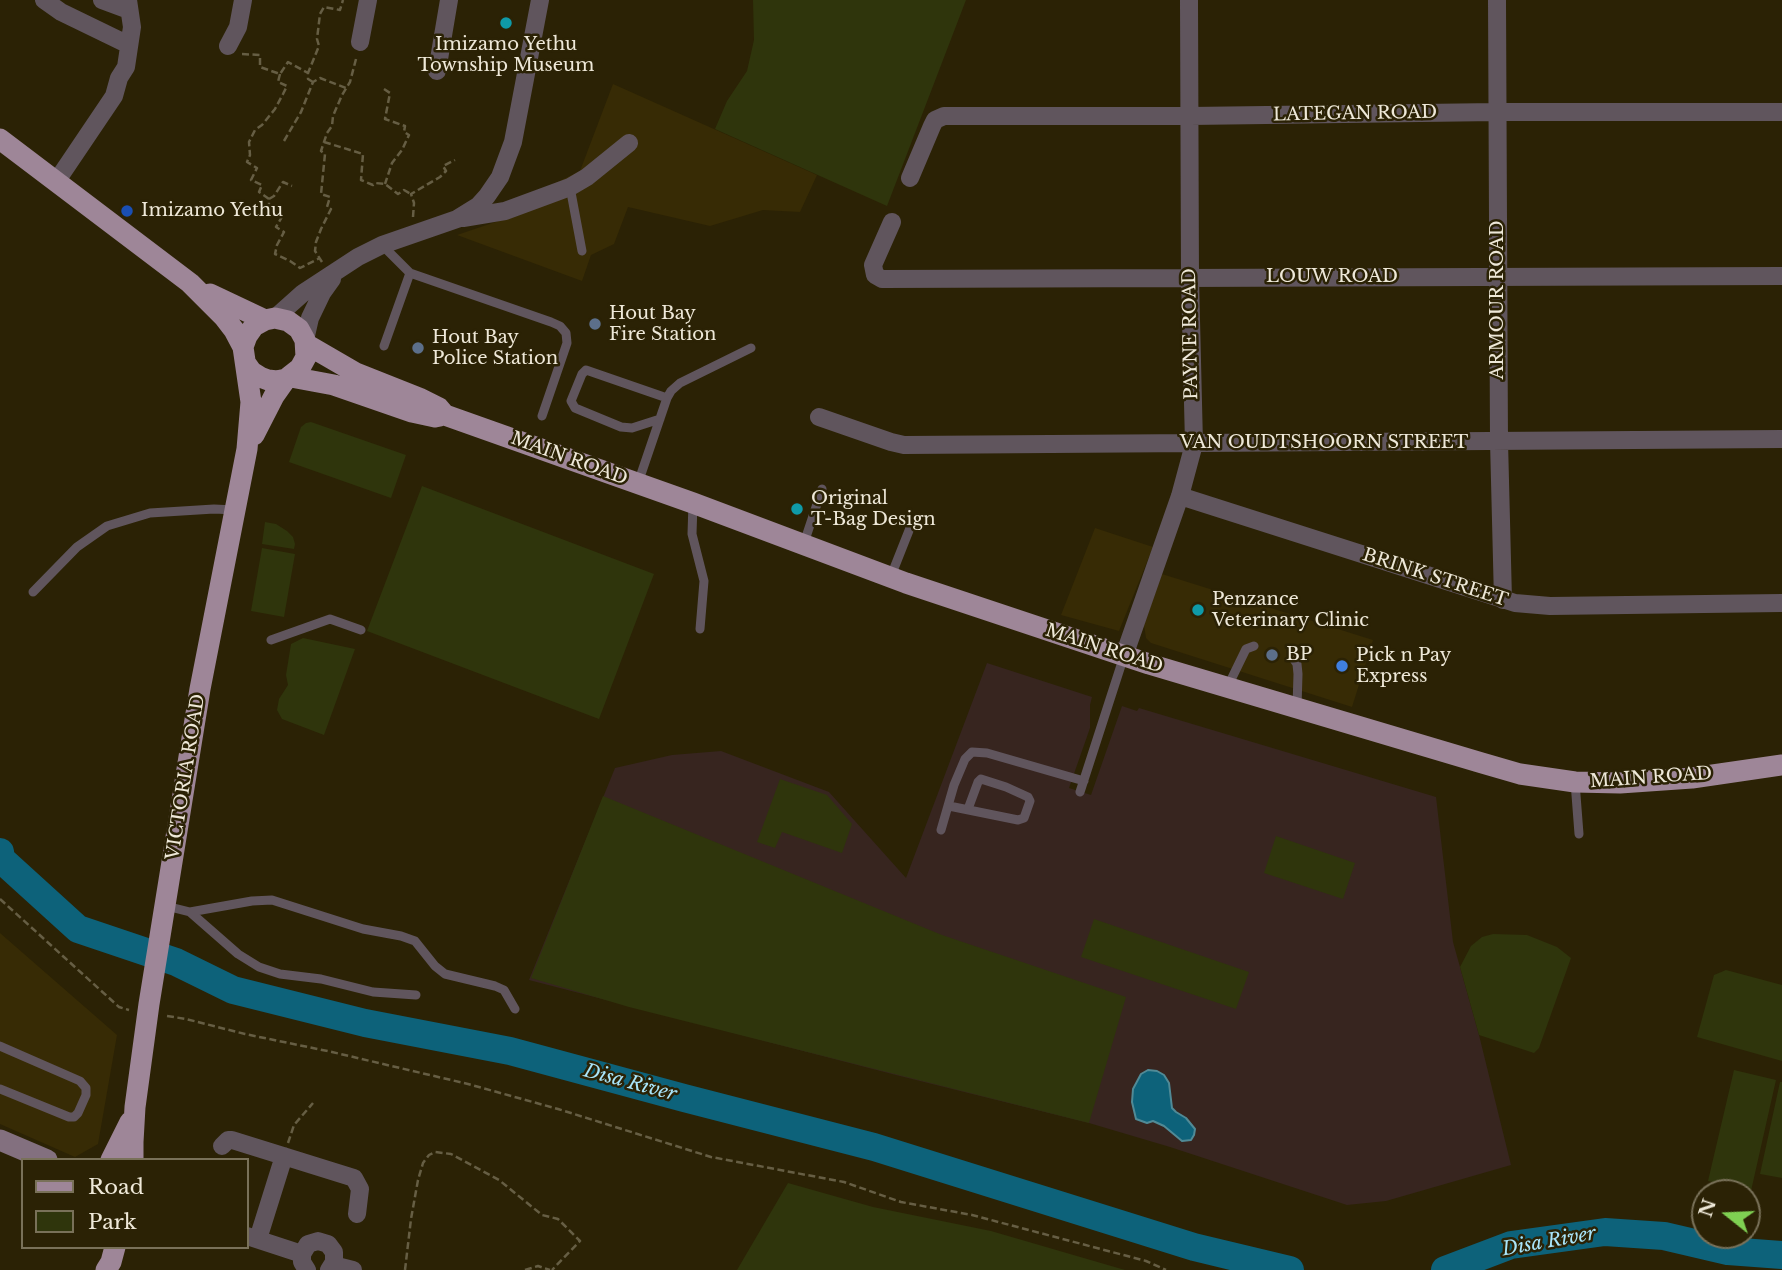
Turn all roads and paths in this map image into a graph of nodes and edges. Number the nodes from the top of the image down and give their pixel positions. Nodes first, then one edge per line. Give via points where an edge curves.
1 (44, 0) edge
2 (103, 0) edge
3 (243, 0) edge
4 (343, 0) edge
5 (368, 0) edge
6 (449, 0) edge
7 (540, 0) edge
8 (1189, 0) edge
9 (1497, 0) edge
10 (129, 5) edge
11 (360, 42) joint
12 (129, 45) junction
13 (228, 46) joint
14 (437, 71) dead end
15 (308, 73) junction
16 (280, 74) junction
17 (313, 82) junction
18 (346, 88) junction
19 (384, 89) dead end
20 (1782, 111) edge
21 (1497, 112) junction
22 (1190, 116) junction
23 (0, 139) edge
24 (284, 141) dead end
25 (324, 142) junction
26 (629, 143) dead end
27 (455, 160) dead end
28 (910, 178) dead end
29 (56, 181) junction
30 (385, 184) junction
31 (292, 186) dead end
32 (570, 187) junction
33 (411, 194) junction
34 (269, 200) junction
35 (457, 219) junction
36 (892, 222) dead end
37 (414, 234) junction
38 (382, 245) junction
39 (582, 251) dead end
40 (410, 272) junction
41 (336, 273) junction
42 (1782, 276) edge
43 (1498, 277) junction
44 (1190, 278) junction
45 (190, 283) junction
46 (270, 319) junction
47 (305, 342) junction
48 (384, 346) dead end
49 (751, 348) dead end
50 (245, 356) junction
51 (288, 378) junction
52 (667, 398) junction
53 (445, 415) junction
54 (542, 415) dead end
55 (819, 417) dead end
56 (660, 419) junction
57 (1782, 439) edge
58 (1499, 441) junction
59 (1194, 444) junction
60 (247, 449) junction
61 (638, 484) junction
62 (822, 489) dead end
63 (1180, 496) junction
64 (693, 503) junction
65 (235, 510) junction
66 (912, 523) dead end
67 (803, 544) junction
68 (890, 577) junction
69 (33, 592) dead end
70 (1503, 600) junction
71 (1782, 603) edge
72 (700, 629) dead end
73 (362, 630) dead end
74 (271, 640) dead end
75 (1254, 646) dead end
76 (1124, 656) junction
77 (1293, 658) dead end
78 (1227, 688) junction
79 (1297, 708) junction
80 (1782, 765) edge
81 (1084, 781) junction
82 (1575, 782) junction
83 (1080, 792) dead end
84 (948, 806) junction
85 (968, 809) junction
86 (941, 830) dead end
87 (1579, 834) dead end
88 (0, 900) edge
89 (165, 912) junction
90 (190, 912) junction
91 (416, 995) dead end
92 (149, 1009) junction
93 (515, 1009) dead end
94 (0, 1045) edge
95 (0, 1089) edge
96 (313, 1103) dead end
97 (135, 1107) junction
98 (0, 1140) edge
99 (222, 1146) dead end
100 (284, 1156) junction
101 (40, 1158) edge
102 (112, 1158) edge
103 (133, 1158) edge
104 (357, 1214) dead end
105 (252, 1238) edge
106 (102, 1249) edge
107 (114, 1249) edge
108 (304, 1262) edge
109 (331, 1267) edge
110 (106, 1270) edge
111 (353, 1270) edge
112 (405, 1270) edge
113 (525, 1270) edge
114 (551, 1270) edge
115 (1166, 1270) edge

1 - 12 street
2 - 10 street
3 - 13 street via 238,27
4 - 15 path via 340,10 324,7 320,14 319,46
5 - 11 street
6 - 14 street
7 - 35 street via 513,142 500,177 478,206
8 - 22 street, PAYNE ROAD
9 - 21 street, ARMOUR ROAD
10 - 12 street
11 - 18 path
12 - 29 street via 114,96
13 - 16 path via 240,54 260,55 260,67
15 - 16 path via 288,62
15 - 17 path
16 - 34 path via 278,82 287,86 275,109 255,130 247,162 257,168 251,180 262,185 259,192
17 - 18 path via 320,78
17 - 24 path
18 - 25 path
19 - 30 path via 390,93 384,119 405,126 409,135
20 - 21 street, LATEGAN ROAD
21 - 22 street, LATEGAN ROAD
21 - 43 street, ARMOUR ROAD
22 - 28 street, LATEGAN ROAD via 944,116 932,125
22 - 44 street, PAYNE ROAD
23 - 29 main road
25 - 30 path via 363,154 361,180
25 - 34 path via 321,194 330,197 327,207 331,209 316,242 320,258 300,268 275,254 284,232 276,227 283,215 268,207
26 - 32 street
27 - 33 path via 443,166 446,172 440,177
29 - 45 main road
30 - 33 path via 397,194 404,190
31 - 34 path via 283,182
32 - 35 street via 505,211
32 - 39 lane
33 - 37 path
35 - 37 street
36 - 44 street, LOUW ROAD via 873,265 875,275 882,279
37 - 38 street
38 - 40 lane
38 - 41 street
40 - 48 lane
40 - 54 lane via 560,326 567,343
41 - 46 street
41 - 47 street via 310,318
42 - 43 street, LOUW ROAD
43 - 44 street, LOUW ROAD
43 - 58 street, ARMOUR ROAD
44 - 59 street, PAYNE ROAD
45 - 46 main road
45 - 50 main road via 234,330
46 - 47 main road via 288,321 299,329
46 - 50 main road via 247,335
47 - 51 main road, VICTORIA ROAD via 306,357
47 - 53 main road, MAIN ROAD via 356,373 418,398
49 - 52 lane via 680,383
50 - 51 main road via 252,372 260,377
50 - 60 main road, VICTORIA ROAD via 251,402
51 - 53 main road, MAIN ROAD via 334,385 412,412
51 - 60 main road, VICTORIA ROAD
52 - 56 lane
52 - 56 lane via 586,370 571,401 575,408 621,427
53 - 61 main road, MAIN ROAD
55 - 59 street, VAN OUDTSHOORN STREET via 904,445
56 - 61 lane
57 - 58 street, VAN OUDTSHOORN STREET
58 - 59 street, VAN OUDTSHOORN STREET
58 - 70 street, ARMOUR ROAD
59 - 63 street, PAYNE ROAD
60 - 65 main road, VICTORIA ROAD
61 - 64 main road, MAIN ROAD
62 - 67 lane
63 - 70 street, BRINK STREET
63 - 76 street, PAYNE ROAD
64 - 67 main road, MAIN ROAD
64 - 72 lane via 692,534 704,582
65 - 69 lane via 150,513 107,526 77,547
65 - 89 main road, VICTORIA ROAD via 200,689
66 - 68 lane
67 - 68 main road, MAIN ROAD
68 - 76 main road, MAIN ROAD
70 - 71 street, BRINK STREET via 1550,606
73 - 74 lane via 330,619
75 - 78 lane via 1246,649
76 - 78 main road, MAIN ROAD
76 - 81 lane
77 - 79 lane via 1298,674
78 - 79 main road, MAIN ROAD
79 - 82 main road, MAIN ROAD via 1520,774
80 - 82 main road, MAIN ROAD via 1692,778
81 - 83 lane
81 - 84 lane via 972,752 965,759
82 - 87 lane
84 - 85 lane
84 - 86 lane
85 - 85 lane via 1018,821 1024,818 1030,801 983,779
88 - 92 path via 118,1007
89 - 90 lane
89 - 92 main road, VICTORIA ROAD
90 - 91 lane via 260,967 373,992
90 - 93 lane via 272,900 401,936 415,941 445,974 504,990
92 - 97 main road, VICTORIA ROAD
92 - 115 path via 468,1084 710,1157 844,1182 901,1202 972,1215
94 - 95 lane via 80,1081 86,1096 78,1113 69,1117
96 - 100 path via 294,1125
97 - 102 main road, VICTORIA ROAD
97 - 103 main road, VICTORIA ROAD
98 - 101 street
99 - 100 street via 232,1139
100 - 104 street via 354,1178 360,1189
100 - 105 street
105 - 108 street
106 - 110 main road
107 - 110 main road
108 - 109 street via 308,1244 318,1241 334,1252
109 - 111 street
112 - 114 path via 418,1180 423,1163 435,1152 451,1154 499,1180 542,1216 558,1219 580,1241
113 - 114 path via 538,1266

